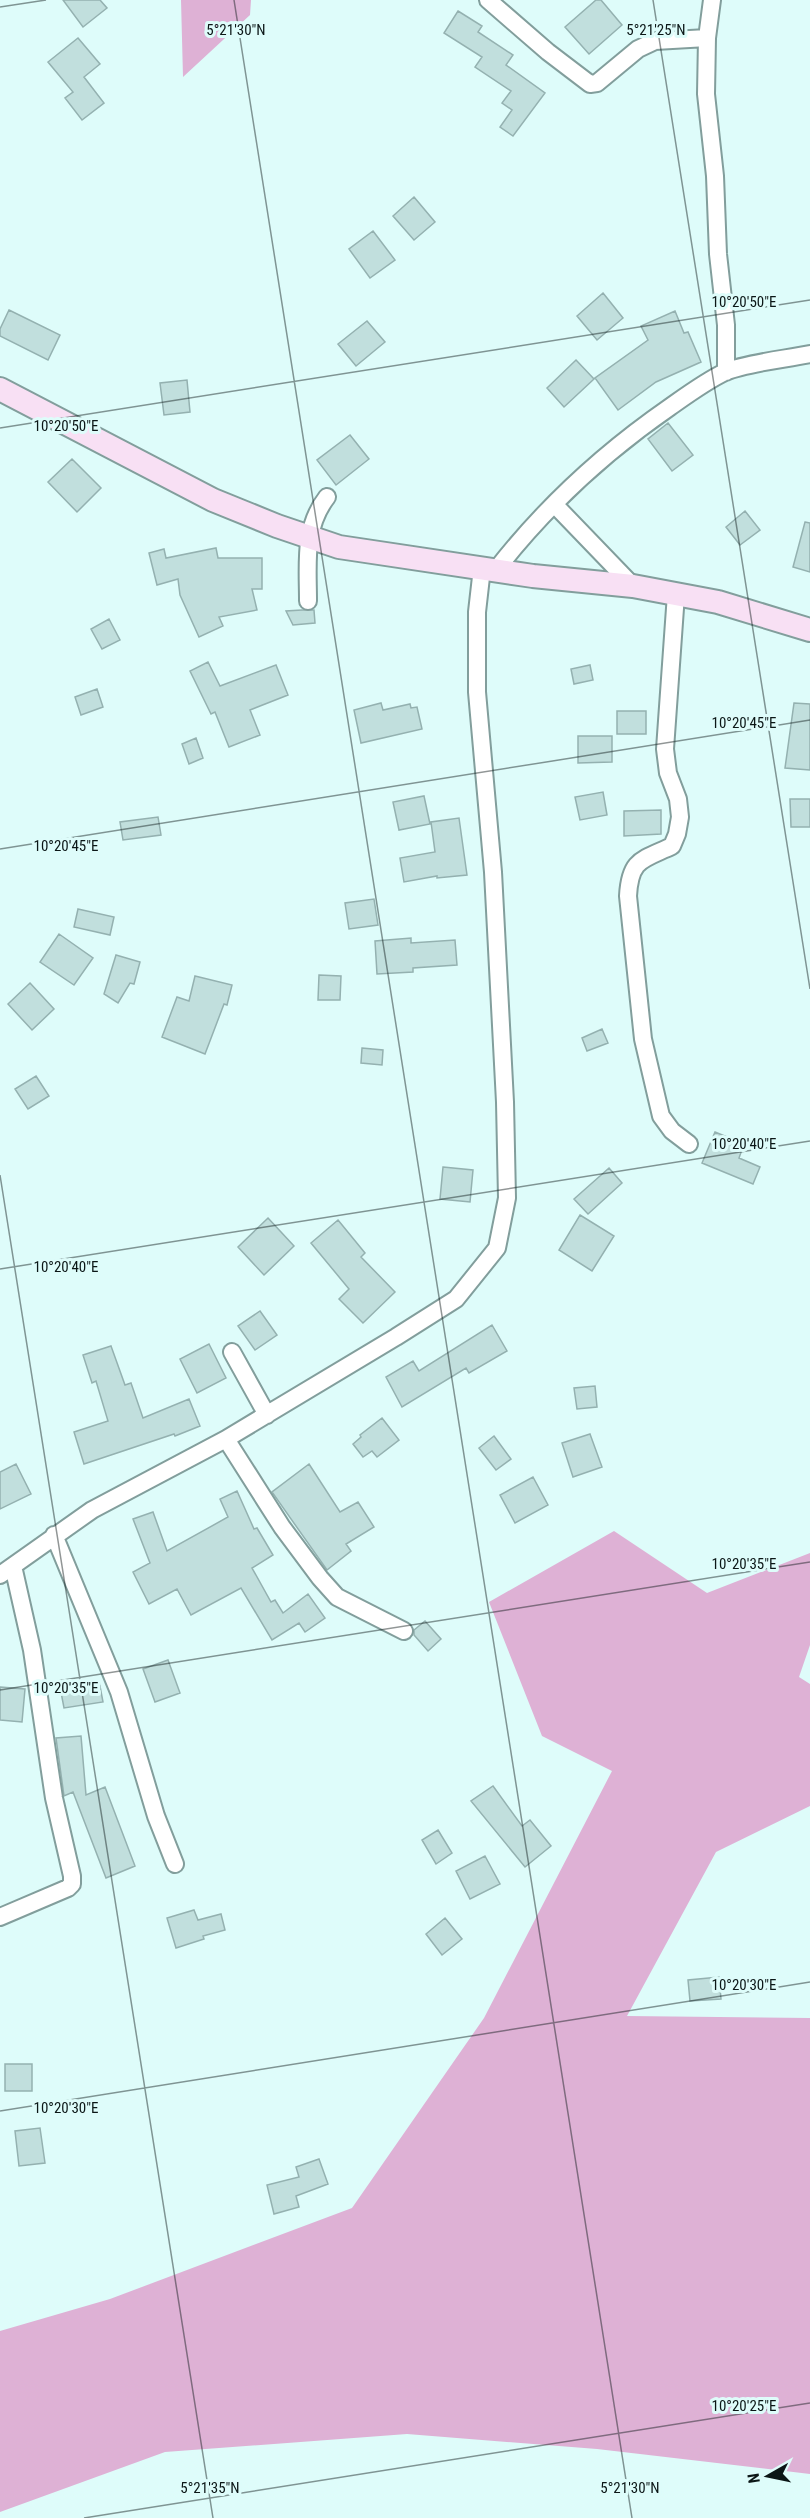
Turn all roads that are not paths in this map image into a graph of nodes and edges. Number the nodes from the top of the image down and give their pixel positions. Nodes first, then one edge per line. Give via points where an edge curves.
1 (488, 0) edge
2 (712, 0) edge
3 (707, 38) junction
4 (810, 354) edge
5 (726, 372) junction
6 (0, 389) edge
7 (327, 497) dead end
8 (554, 504) junction
9 (309, 536) junction
10 (489, 569) junction
11 (633, 586) junction
12 (676, 594) junction
13 (308, 601) dead end
14 (810, 630) edge
15 (689, 1144) dead end
16 (232, 1352) dead end
17 (267, 1415) junction
18 (226, 1439) junction
19 (54, 1535) junction
20 (7, 1570) edge
21 (404, 1631) dead end
22 (175, 1864) dead end
23 (0, 1917) edge

1 - 3 street via 590,84 597,83 655,41
2 - 3 street
3 - 5 street via 706,94 726,325
4 - 5 street
5 - 8 street via 634,432
6 - 9 street via 213,500
7 - 9 street via 316,511
8 - 10 street
8 - 11 street
9 - 10 street via 339,547
9 - 13 street
10 - 11 street
10 - 17 street via 477,612 477,692 492,861 506,1114 507,1198 497,1248 456,1299
11 - 12 street
12 - 14 street via 718,602
12 - 15 street via 665,749 668,773 678,799 678,826 672,846 635,864 628,896 643,1039 661,1116
16 - 17 street
17 - 18 street
18 - 19 street via 92,1510
18 - 21 street via 282,1527 337,1597
19 - 20 street
19 - 22 street via 119,1692 156,1816
20 - 23 street via 32,1650 54,1798 72,1884

